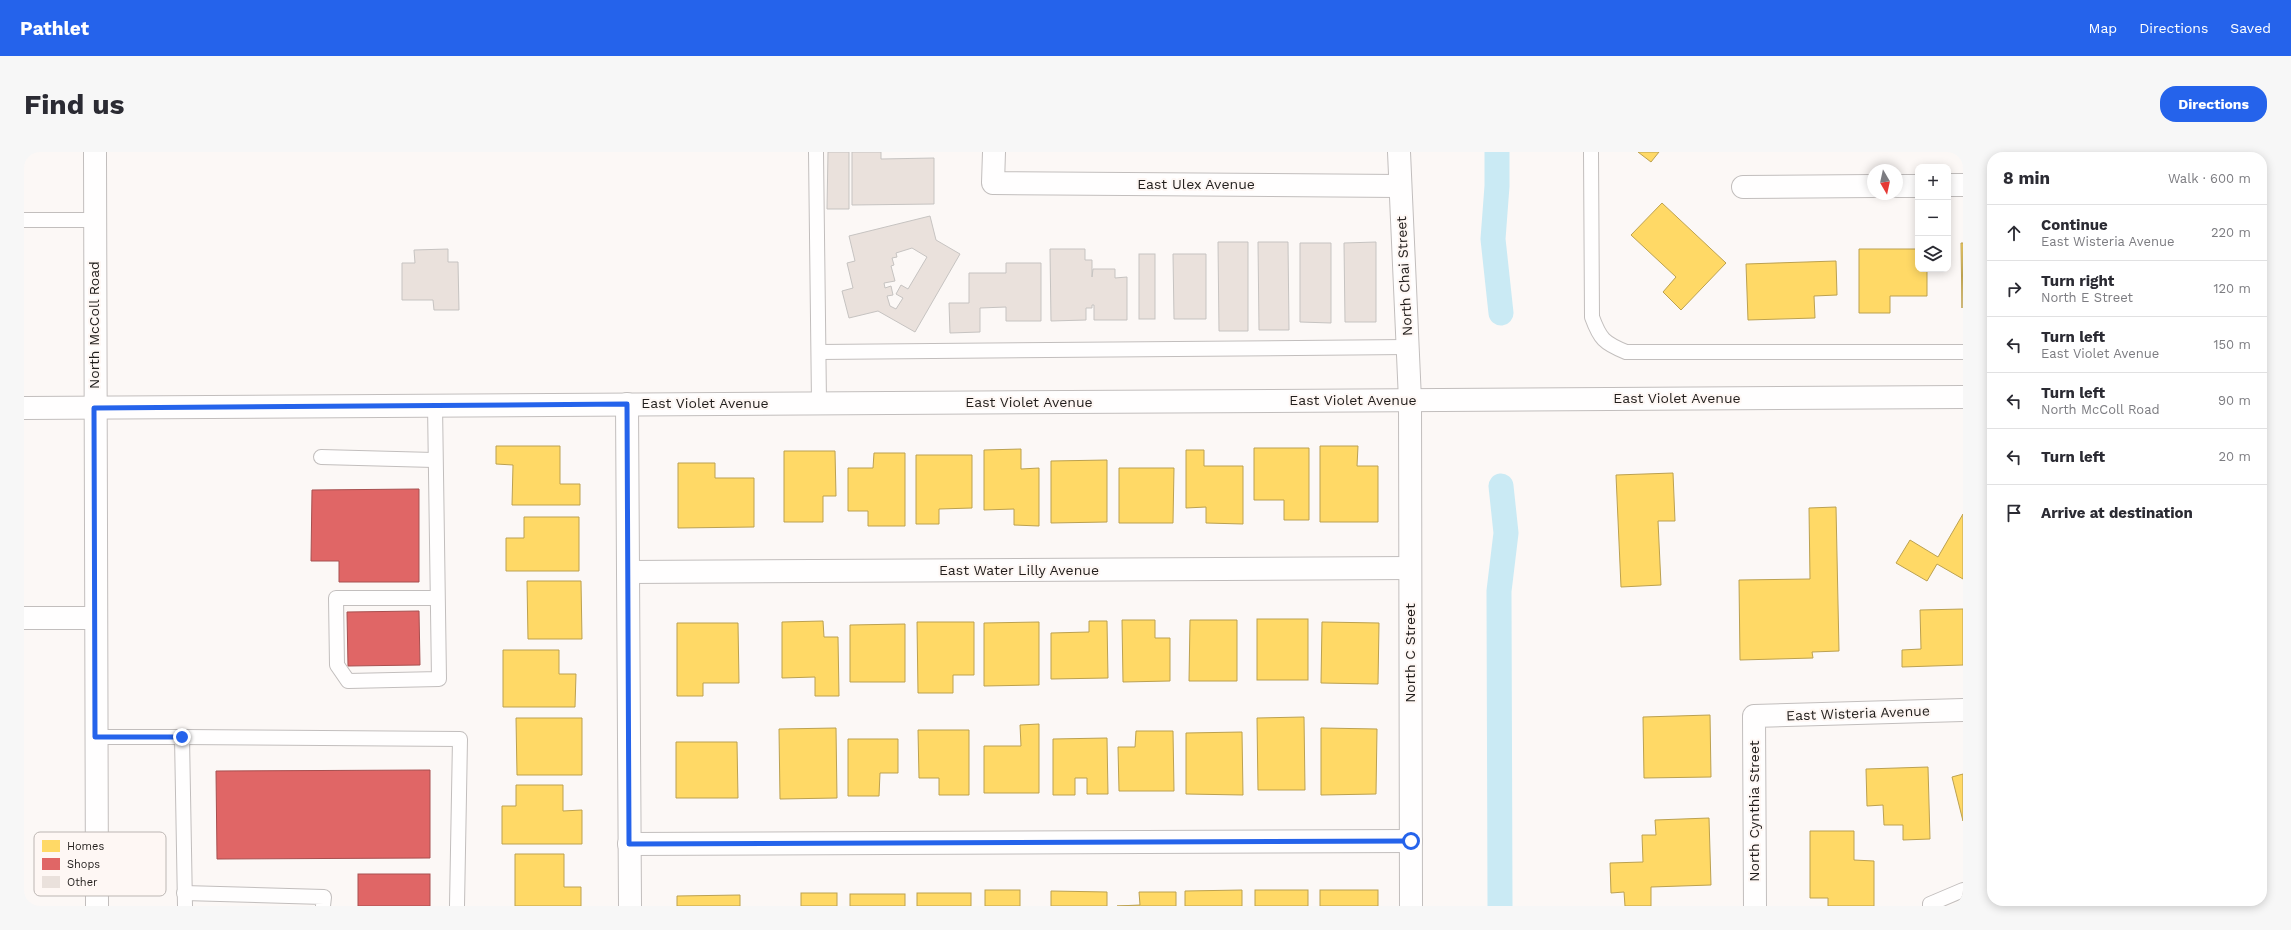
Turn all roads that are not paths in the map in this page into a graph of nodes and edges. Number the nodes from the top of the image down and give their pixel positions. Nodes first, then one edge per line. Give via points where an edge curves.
1 (94, 152) edge
2 (816, 152) edge
3 (994, 152) edge
4 (1399, 152) edge
5 (1591, 152) edge
6 (1951, 185) edge
7 (1963, 185) edge
8 (1399, 186) junction
9 (1867, 186) edge
10 (1903, 186) edge
11 (1915, 186) edge
12 (1743, 187) dead end
13 (24, 220) edge
14 (94, 220) junction
15 (1408, 347) junction
16 (819, 352) junction
17 (1963, 352) edge
18 (1963, 398) edge
19 (1410, 400) junction
20 (819, 402) junction
21 (627, 404) junction
22 (435, 405) junction
23 (24, 408) edge
24 (94, 408) junction
25 (320, 457) dead end
26 (434, 460) junction
27 (1410, 568) junction
28 (629, 572) junction
29 (437, 598) junction
30 (24, 618) edge
31 (94, 618) junction
32 (1963, 710) edge
33 (1754, 716) joint
34 (95, 737) junction
35 (182, 737) junction
36 (96, 832) edge
37 (1411, 841) junction
38 (629, 844) junction
39 (1963, 890) edge
40 (97, 896) edge
41 (184, 899) edge
42 (97, 906) edge
43 (323, 906) edge
44 (457, 906) edge
45 (630, 906) edge
46 (1411, 906) edge
47 (1755, 906) edge
48 (1930, 906) edge

1 - 14 street, North McColl Road
2 - 16 lane
3 - 8 street, East Ulex Avenue via 993,183
4 - 8 street, North Chai Street
5 - 17 lane via 1592,317 1598,334 1609,345 1626,352
6 - 7 street
8 - 15 street, North Chai Street
9 - 12 street
10 - 11 street
13 - 14 lane
14 - 24 street, North McColl Road
15 - 16 lane
15 - 19 street, North Chai Street
16 - 20 lane
18 - 19 street, East Violet Avenue
19 - 20 street, East Violet Avenue
19 - 27 street, North C Street
20 - 21 street, East Violet Avenue
21 - 22 street, East Violet Avenue
21 - 28 street
22 - 24 street, East Violet Avenue
22 - 26 lane
23 - 24 street, East Violet Avenue
24 - 31 street, North McColl Road
25 - 26 lane
26 - 29 lane
27 - 28 street, East Water Lilly Avenue
27 - 37 street, North C Street
28 - 38 street
29 - 29 lane via 439,679 348,681 337,665 336,598
30 - 31 street
31 - 34 street, North McColl Road
32 - 33 street, East Wisteria Avenue
33 - 47 street, North Cynthia Street
34 - 35 lane
34 - 36 street, North McColl Road
35 - 41 lane
35 - 44 lane via 460,739
37 - 38 street
37 - 46 street, North C Street
38 - 45 street
39 - 48 lane
40 - 42 street, North McColl Road
41 - 43 lane via 324,896

